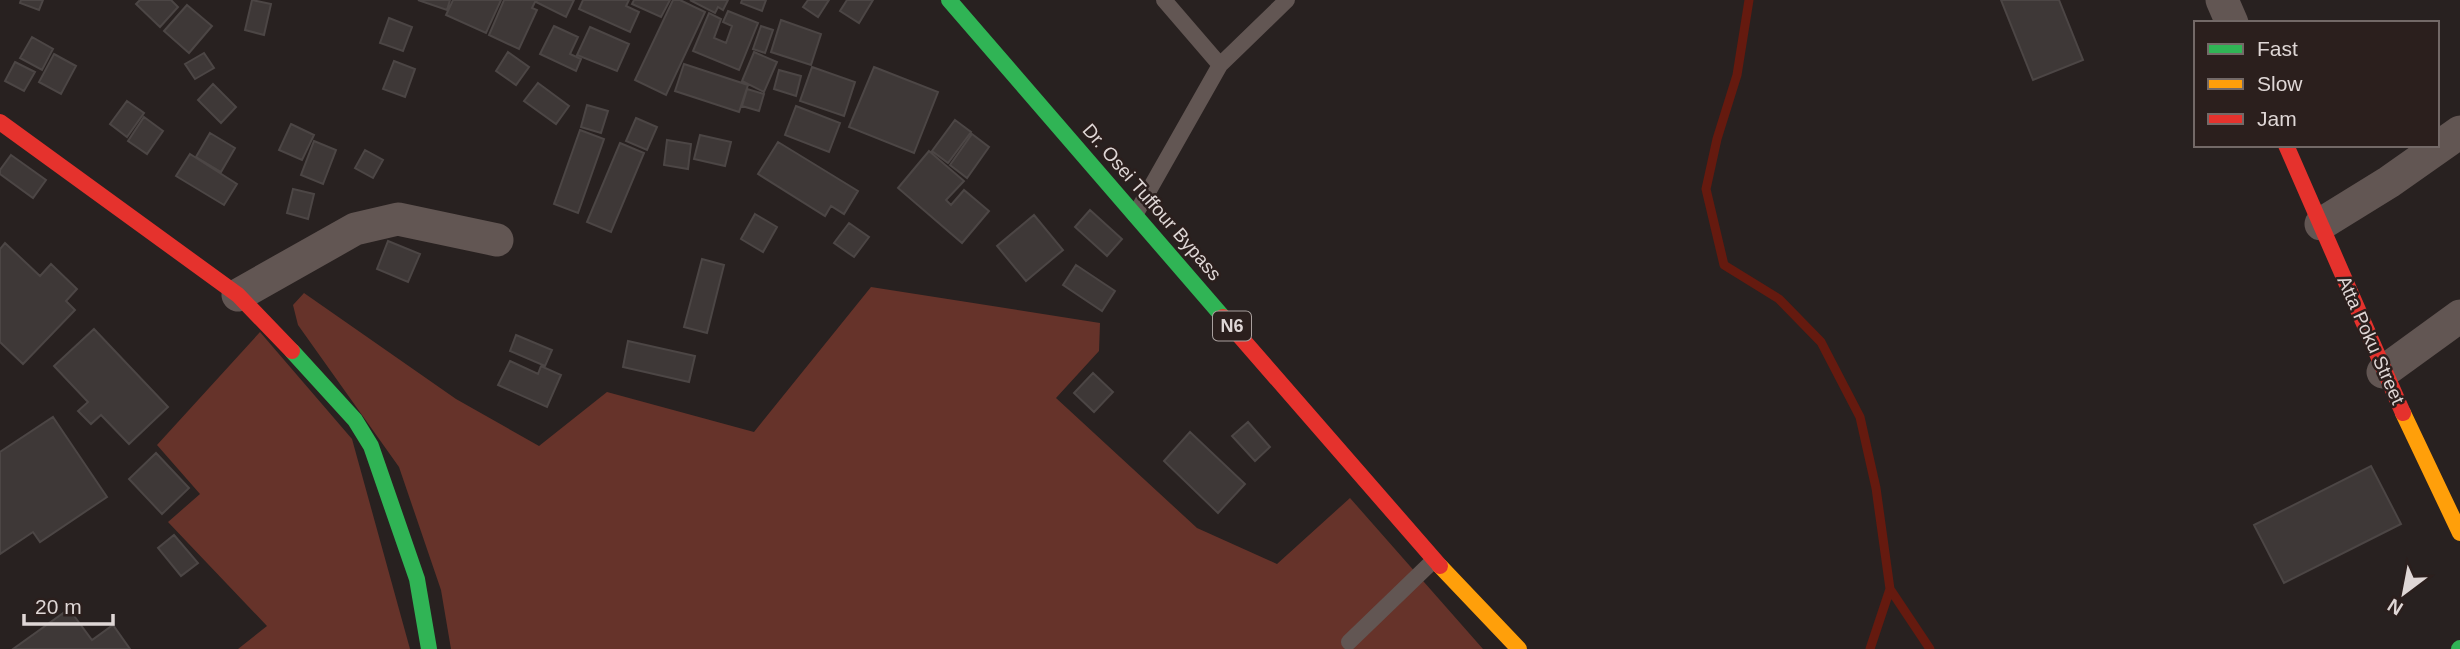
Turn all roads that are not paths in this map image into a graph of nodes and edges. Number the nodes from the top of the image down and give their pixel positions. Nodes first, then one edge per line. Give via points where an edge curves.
1 (949, 0) edge
2 (1164, 0) edge
3 (1287, 0) edge
4 (2222, 0) edge
5 (2231, 21) edge
6 (1220, 65) junction
7 (0, 122) edge
8 (2460, 132) edge
9 (2287, 147) edge
10 (2439, 147) edge
11 (2439, 147) edge
12 (1136, 215) junction
13 (2321, 224) junction
14 (498, 240) dead end
15 (239, 295) junction
16 (2460, 317) edge
17 (2383, 372) junction
18 (2460, 533) edge
19 (1434, 560) junction
20 (1349, 642) dead end
21 (429, 649) edge
22 (1520, 649) edge

1 - 12 main road, Dr. Osei Tuffour Bypass / N6
2 - 6 lane
3 - 6 lane
4 - 5 street
6 - 12 lane
7 - 15 main road
8 - 11 street
9 - 13 main road, Atta Poku Street
10 - 13 street
12 - 19 main road, Dr. Osei Tuffour Bypass / N6
13 - 17 main road, Atta Poku Street
14 - 15 street via 398,219 355,229
15 - 21 main road via 326,386 371,446 417,579
16 - 17 street
17 - 18 main road, Atta Poku Street
19 - 20 lane
19 - 22 main road, Dr. Osei Tuffour Bypass / N6

